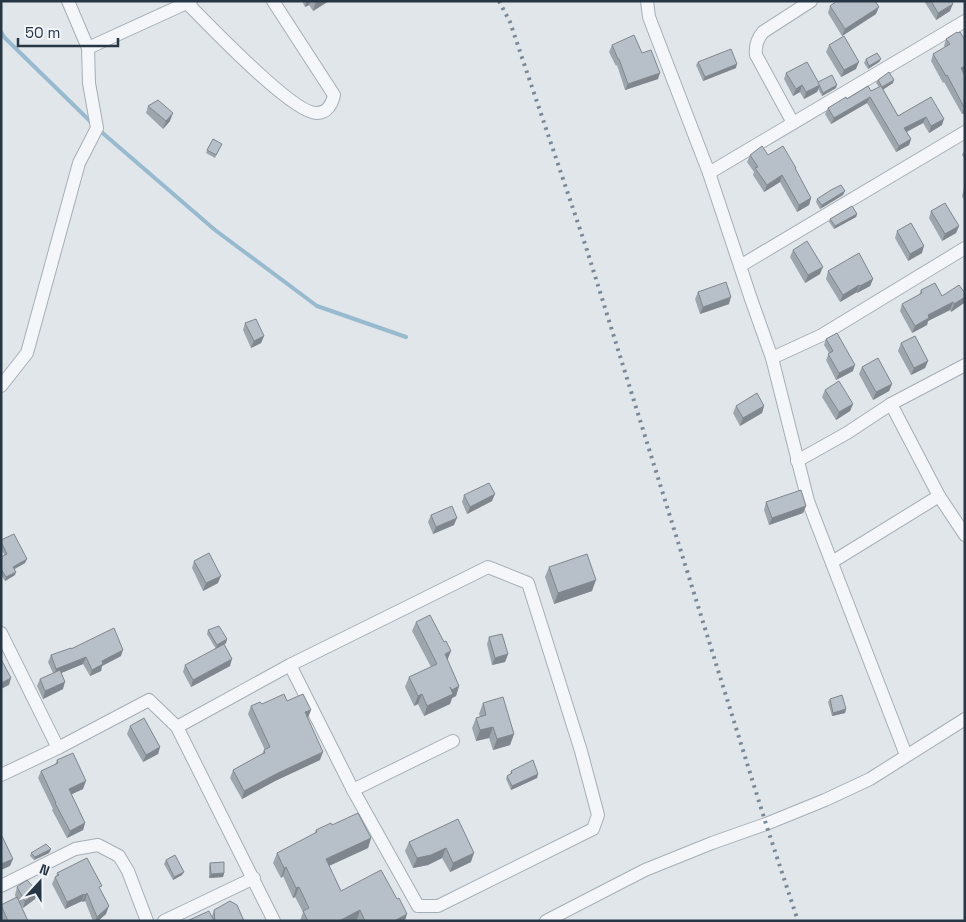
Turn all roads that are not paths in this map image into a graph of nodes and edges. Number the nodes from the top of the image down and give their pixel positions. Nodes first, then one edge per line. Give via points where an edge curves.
1 (68, 1) edge
2 (273, 1) edge
3 (647, 1) edge
4 (811, 1) edge
5 (189, 2) edge
6 (965, 21) edge
7 (88, 48) junction
8 (793, 123) junction
9 (965, 132) edge
10 (709, 173) junction
11 (965, 248) edge
12 (740, 266) junction
13 (772, 358) junction
14 (965, 365) edge
15 (1, 386) edge
16 (891, 404) junction
17 (797, 461) junction
18 (939, 496) junction
19 (965, 535) edge
20 (832, 562) junction
21 (1, 633) edge
22 (290, 664) junction
23 (965, 719) edge
24 (177, 727) junction
25 (453, 740) dead end
26 (58, 748) junction
27 (906, 755) junction
28 (1, 776) edge
29 (353, 790) junction
30 (254, 878) junction
31 (1, 886) edge
32 (147, 921) edge
33 (164, 921) edge
34 (274, 921) edge
35 (546, 921) edge

1 - 7 street
2 - 5 street via 334,96 332,104 323,112 306,111 285,97
3 - 10 street via 649,17
4 - 8 street via 763,32 756,48 756,55
5 - 7 street
6 - 8 street
7 - 15 street via 89,82 97,128 79,163 27,354
8 - 10 street
9 - 12 street
10 - 12 street
11 - 13 street via 822,335
12 - 13 street
13 - 17 street
14 - 16 street
16 - 17 street
16 - 18 street
17 - 20 street via 808,501
18 - 19 street
18 - 20 street
20 - 27 street
21 - 26 street
22 - 24 street
22 - 29 street
22 - 29 street via 488,567 528,583 598,815 593,829 438,906 418,906
23 - 27 street
24 - 26 street via 149,700
24 - 30 street
25 - 29 street
26 - 28 street
27 - 35 street via 870,778 825,800 645,870
30 - 33 street
30 - 34 street
31 - 32 street via 76,849 98,845 119,856

